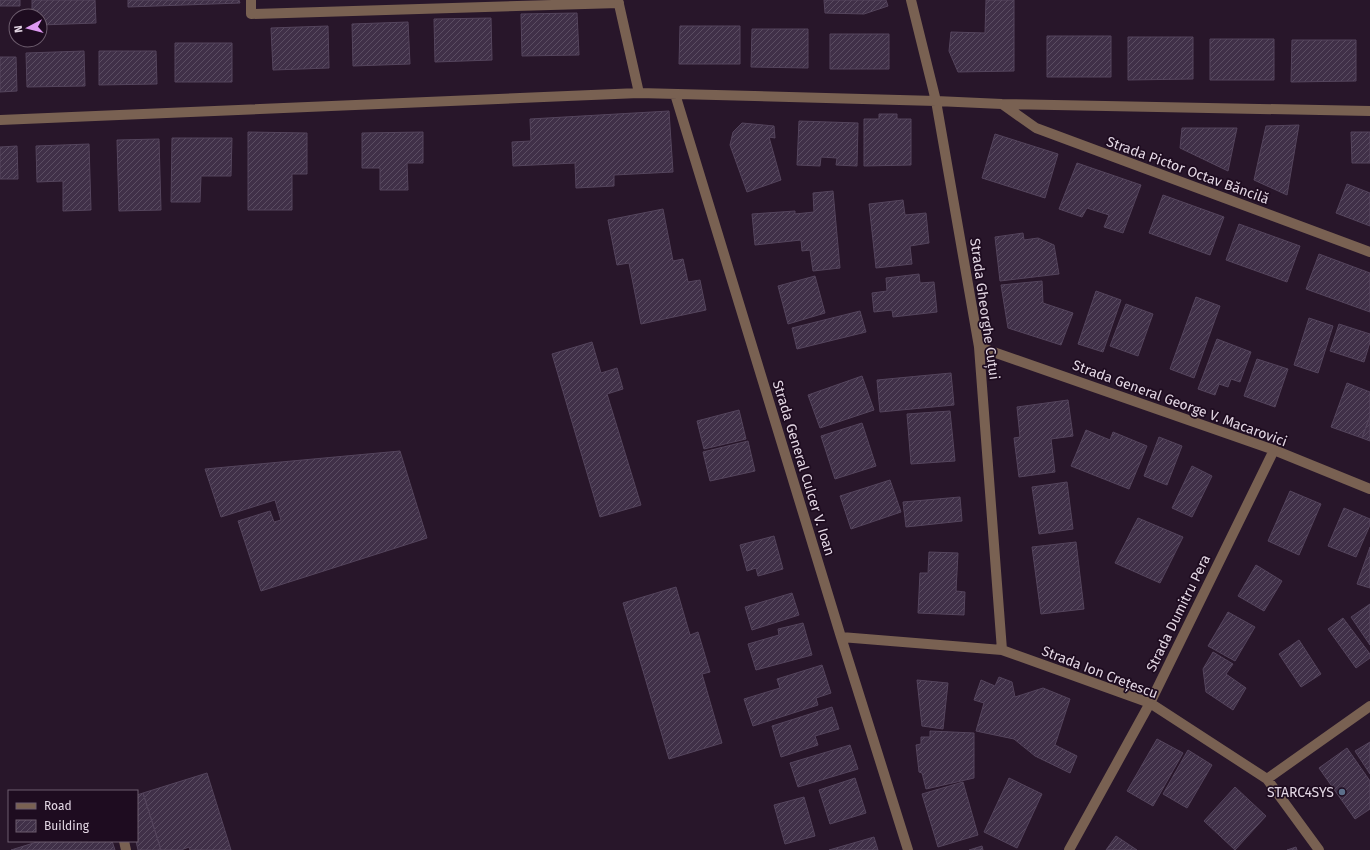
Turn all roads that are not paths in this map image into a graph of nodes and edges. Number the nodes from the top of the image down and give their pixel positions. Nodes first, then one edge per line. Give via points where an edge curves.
1 (251, 0) edge
2 (911, 0) edge
3 (619, 1) edge
4 (639, 93) junction
5 (676, 94) junction
6 (936, 101) junction
7 (1002, 104) junction
8 (1370, 111) edge
9 (0, 120) edge
10 (1370, 252) edge
11 (979, 347) junction
12 (1274, 450) junction
13 (1370, 489) edge
14 (841, 637) junction
15 (1002, 650) junction
16 (1150, 703) junction
17 (1370, 706) edge
18 (1267, 779) junction
19 (908, 850) edge
20 (1069, 850) edge
21 (1319, 850) edge

1 - 3 street via 251,14
2 - 6 street, Strada Gheorghe Cuțui
3 - 4 street
4 - 5 street
4 - 9 street
5 - 6 street
5 - 14 street, Strada General Culcer V. Ioan
6 - 7 street
6 - 11 street, Strada Gheorghe Cuțui
7 - 8 street
7 - 10 street, Strada Pictor Octav Băncilă via 1036,128
11 - 12 street, Strada General George V. Macarovici
11 - 15 street, Strada Gheorghe Cuțui
12 - 13 street, Strada General George V. Macarovici
12 - 16 street, Strada Dumitru Pera
14 - 15 street, Strada Ion Crețescu
14 - 19 street, Strada General Culcer V. Ioan
15 - 16 street, Strada Ion Crețescu
16 - 18 street, Strada Ion Crețescu
16 - 20 street, Strada Dumitru Pera
17 - 18 street
18 - 21 street, Strada Ion Crețescu

